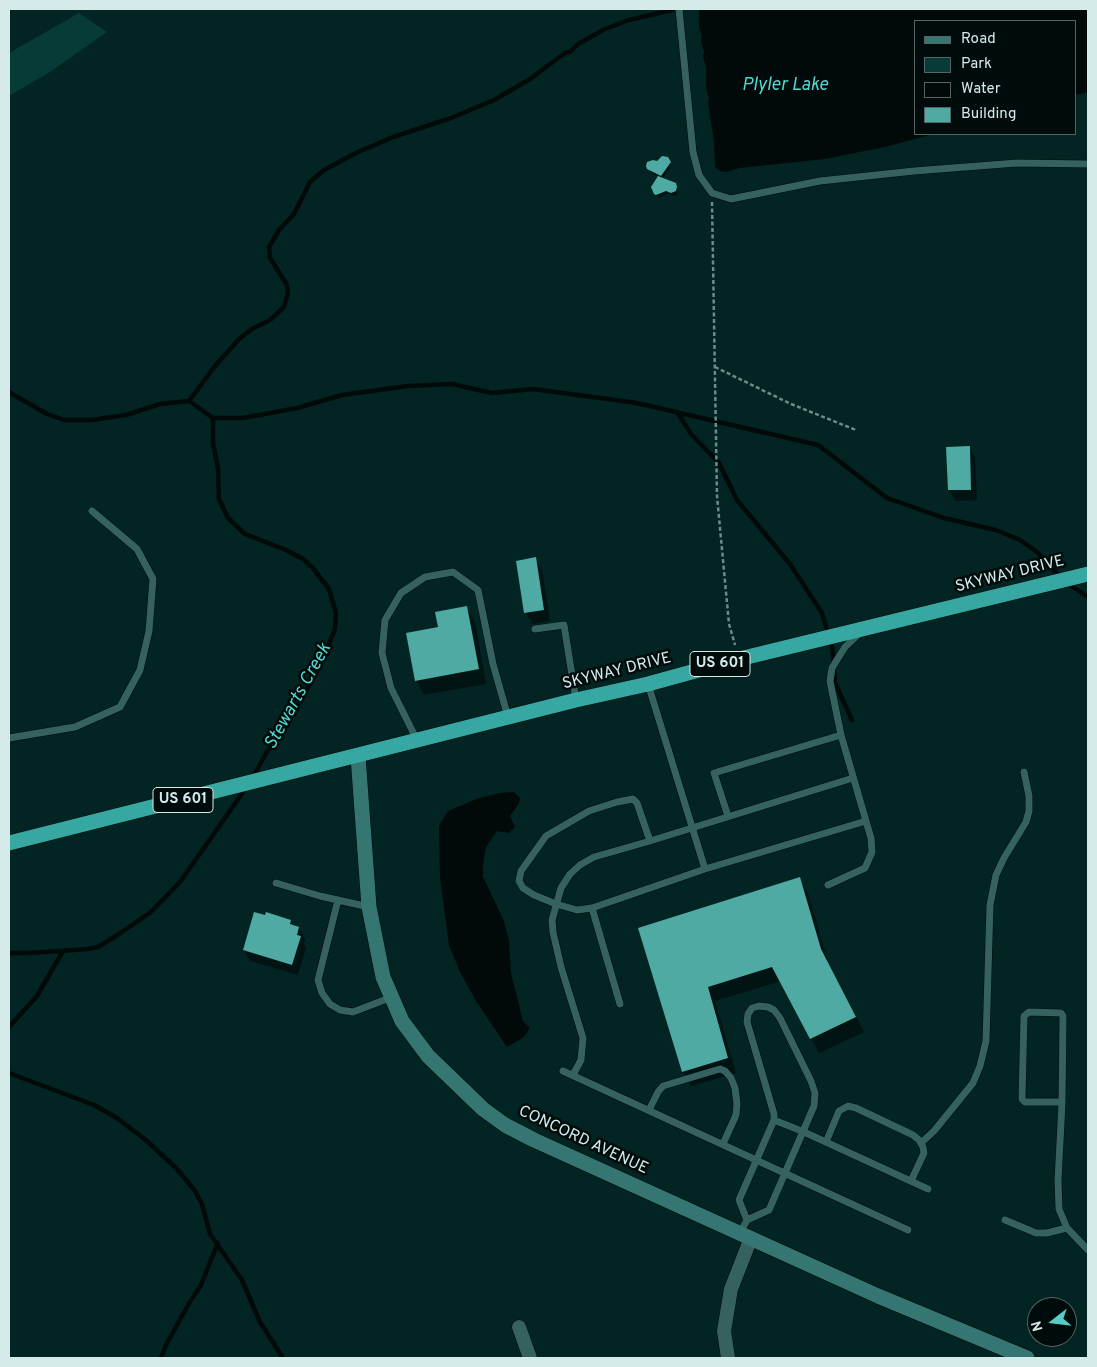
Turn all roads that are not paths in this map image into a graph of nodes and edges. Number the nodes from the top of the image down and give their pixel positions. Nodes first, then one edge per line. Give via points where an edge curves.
1 (679, 9) edge
2 (1088, 164) edge
3 (92, 511) dead end
4 (1088, 574) edge
5 (535, 629) dead end
6 (864, 630) junction
7 (648, 684) junction
8 (576, 700) junction
9 (508, 718) junction
10 (841, 735) junction
11 (9, 738) edge
12 (418, 741) junction
13 (358, 756) junction
14 (1024, 772) dead end
15 (853, 778) junction
16 (728, 816) junction
17 (866, 821) junction
18 (692, 827) junction
19 (650, 841) junction
20 (9, 843) edge
21 (705, 869) junction
22 (276, 883) dead end
23 (828, 885) dead end
24 (338, 900) junction
25 (556, 904) junction
26 (369, 907) junction
27 (592, 908) junction
28 (392, 997) junction
29 (620, 1004) dead end
30 (563, 1071) dead end
31 (573, 1076) junction
32 (1062, 1102) junction
33 (649, 1110) junction
34 (774, 1120) junction
35 (804, 1132) junction
36 (826, 1142) junction
37 (921, 1143) junction
38 (723, 1144) junction
39 (758, 1160) junction
40 (785, 1173) junction
41 (911, 1181) junction
42 (928, 1189) dead end
43 (1005, 1220) dead end
44 (1067, 1228) junction
45 (746, 1230) junction
46 (908, 1230) dead end
47 (1088, 1250) edge
48 (519, 1327) dead end
49 (530, 1358) edge
50 (728, 1358) edge
51 (1027, 1358) edge

1 - 2 lane via 693,152 699,175 712,194 731,199 820,181 1017,162
3 - 11 lane via 137,549 153,579 149,631 140,670 120,706 75,728
4 - 6 highway, SKYWAY DRIVE / US 601
5 - 8 lane via 564,625
6 - 7 highway, SKYWAY DRIVE / US 601
6 - 10 lane via 845,646 832,668 830,681
7 - 8 highway, SKYWAY DRIVE / US 601
7 - 18 lane
8 - 9 highway, SKYWAY DRIVE / US 601
9 - 12 highway, SKYWAY DRIVE / US 601
9 - 12 lane via 478,590 453,572 425,577 401,593 385,620 382,652 391,688
10 - 15 lane
10 - 16 lane via 714,773
12 - 13 highway, SKYWAY DRIVE / US 601
13 - 20 highway, US 601
13 - 26 street, CONCORD AVENUE
14 - 37 lane via 1029,796 1026,822 996,875 990,905 986,1041 980,1066 973,1083 960,1100
15 - 16 lane
15 - 17 lane
16 - 18 lane
17 - 21 lane
17 - 23 lane via 872,852 865,868
18 - 19 lane
18 - 21 lane
19 - 25 lane via 580,864 561,888
19 - 25 lane via 633,799 589,811 546,836 521,871 519,881 534,895
21 - 27 lane
22 - 24 lane
24 - 26 lane
24 - 28 lane via 318,980 322,993 330,1004 353,1012
25 - 27 lane via 577,910
25 - 31 lane via 553,932 583,1038 581,1060
26 - 28 street, CONCORD AVENUE via 383,976
27 - 29 lane
28 - 45 street, CONCORD AVENUE via 402,1021 428,1056 483,1109 505,1125
30 - 31 lane
31 - 33 lane
32 - 32 lane via 1063,1016 1061,1013 1028,1012 1024,1016 1022,1099 1025,1102
32 - 44 lane via 1059,1209
33 - 38 lane
33 - 38 lane via 663,1086 720,1069 725,1071 735,1088 737,1104 736,1116
34 - 35 lane
34 - 35 lane via 747,1022 752,1008 759,1006 774,1010 780,1018 815,1093 814,1106
34 - 39 lane
35 - 36 lane
35 - 40 lane
36 - 37 lane via 839,1111 848,1106 913,1135
36 - 41 lane
37 - 41 lane via 924,1154
38 - 39 lane
39 - 40 lane
39 - 45 lane via 739,1200
40 - 45 lane via 769,1210
40 - 46 lane
41 - 42 lane
43 - 44 lane via 1036,1233 1047,1234
44 - 47 lane
45 - 50 street via 724,1331
45 - 51 street, CONCORD AVENUE via 878,1296
48 - 49 street

